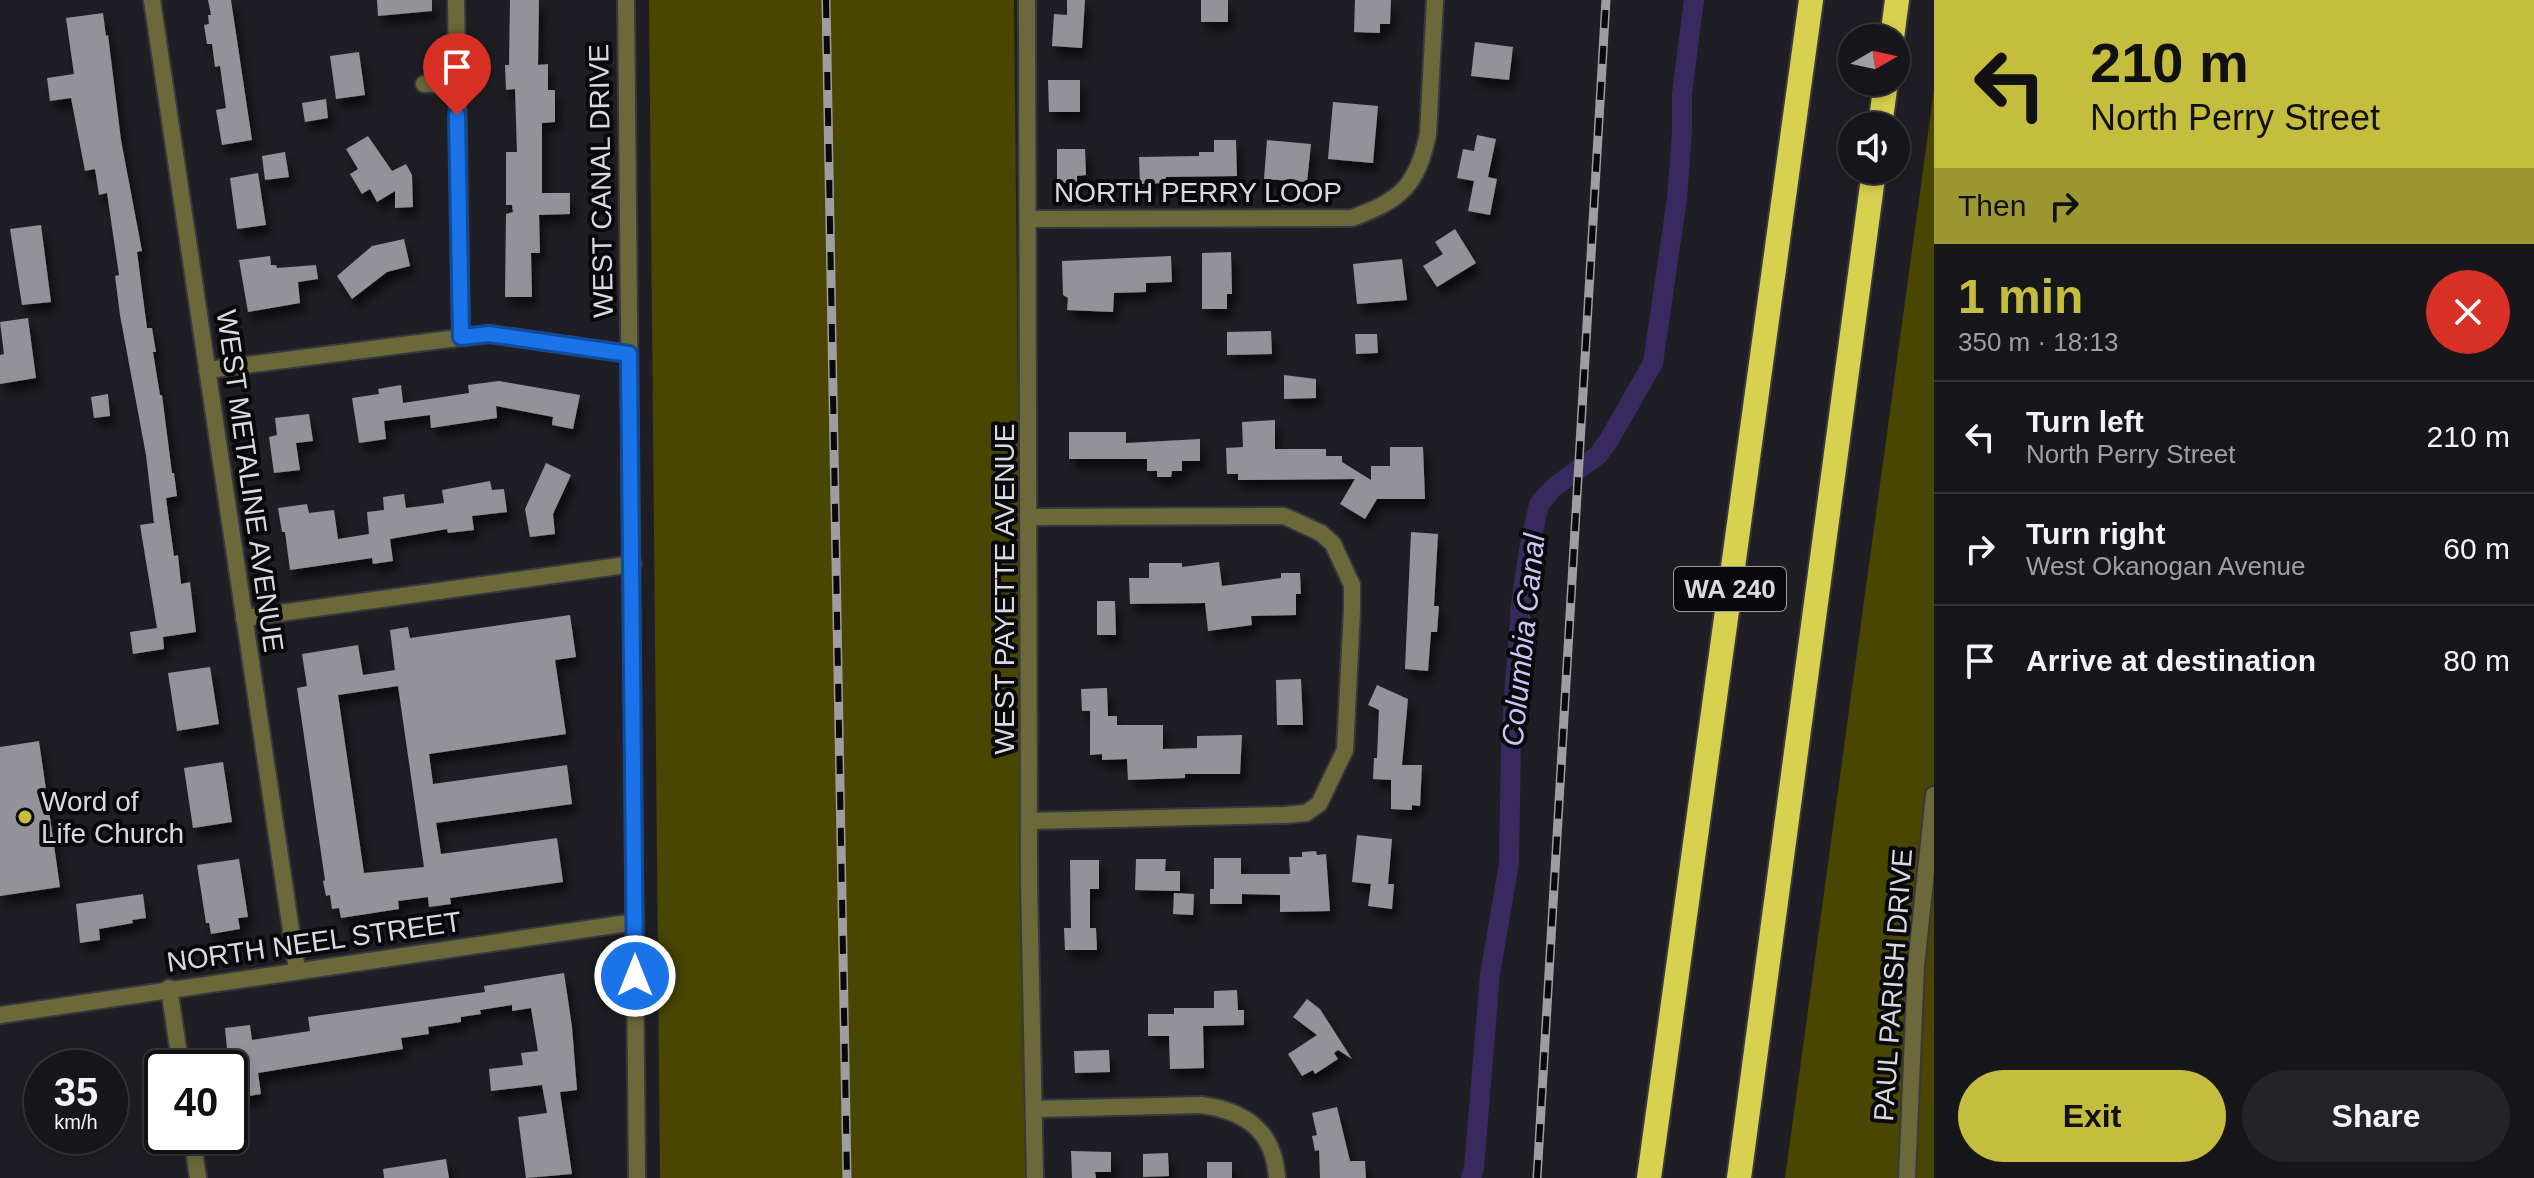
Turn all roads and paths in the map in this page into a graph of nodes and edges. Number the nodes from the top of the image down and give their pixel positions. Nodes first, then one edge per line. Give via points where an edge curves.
1 (152, 0) edge
2 (456, 0) edge
3 (626, 0) edge
4 (1027, 0) edge
5 (1435, 0) edge
6 (1811, 0) edge
7 (1897, 0) edge
8 (1894, 24) edge
9 (457, 83) junction
10 (424, 84) dead end
11 (1872, 184) edge
12 (1028, 219) junction
13 (461, 337) junction
14 (629, 354) junction
15 (207, 370) junction
16 (1030, 517) junction
17 (633, 564) junction
18 (244, 618) junction
19 (1934, 795) edge
20 (1030, 821) junction
21 (635, 922) junction
22 (297, 970) junction
23 (169, 988) junction
24 (0, 1015) edge
25 (178, 1050) edge
26 (1035, 1109) junction
27 (195, 1154) edge
28 (198, 1178) edge
29 (637, 1178) edge
30 (1035, 1178) edge
31 (1277, 1178) edge
32 (1649, 1178) edge
33 (1739, 1178) edge
34 (1907, 1178) edge

1 - 15 street, WEST METALINE AVENUE
2 - 9 street
3 - 14 street, WEST CANAL DRIVE
4 - 12 street, WEST PAYETTE AVENUE
5 - 12 street, NORTH PERRY LOOP via 1424,156 1393,201 1352,218
6 - 32 highway, WA 240
7 - 8 highway
9 - 10 street
9 - 13 street
11 - 33 highway, WA 240
12 - 16 street, WEST PAYETTE AVENUE
13 - 14 street via 489,334
13 - 15 street
14 - 17 street, WEST CANAL DRIVE
15 - 18 street, WEST METALINE AVENUE
16 - 20 street, WEST PAYETTE AVENUE
16 - 20 street via 1284,516 1333,544 1352,585 1352,598 1345,750 1319,804 1306,813
17 - 18 street
17 - 21 street, WEST CANAL DRIVE
18 - 22 street, WEST METALINE AVENUE
19 - 34 street, PAUL PARISH DRIVE via 1916,966
20 - 26 street, WEST PAYETTE AVENUE
21 - 22 street, NORTH NEEL STREET
21 - 29 street, WEST CANAL DRIVE
22 - 23 street, NORTH NEEL STREET
23 - 24 street, NORTH NEEL STREET
23 - 25 street
26 - 30 street, WEST PAYETTE AVENUE
26 - 31 street via 1224,1108 1265,1137
27 - 28 street

